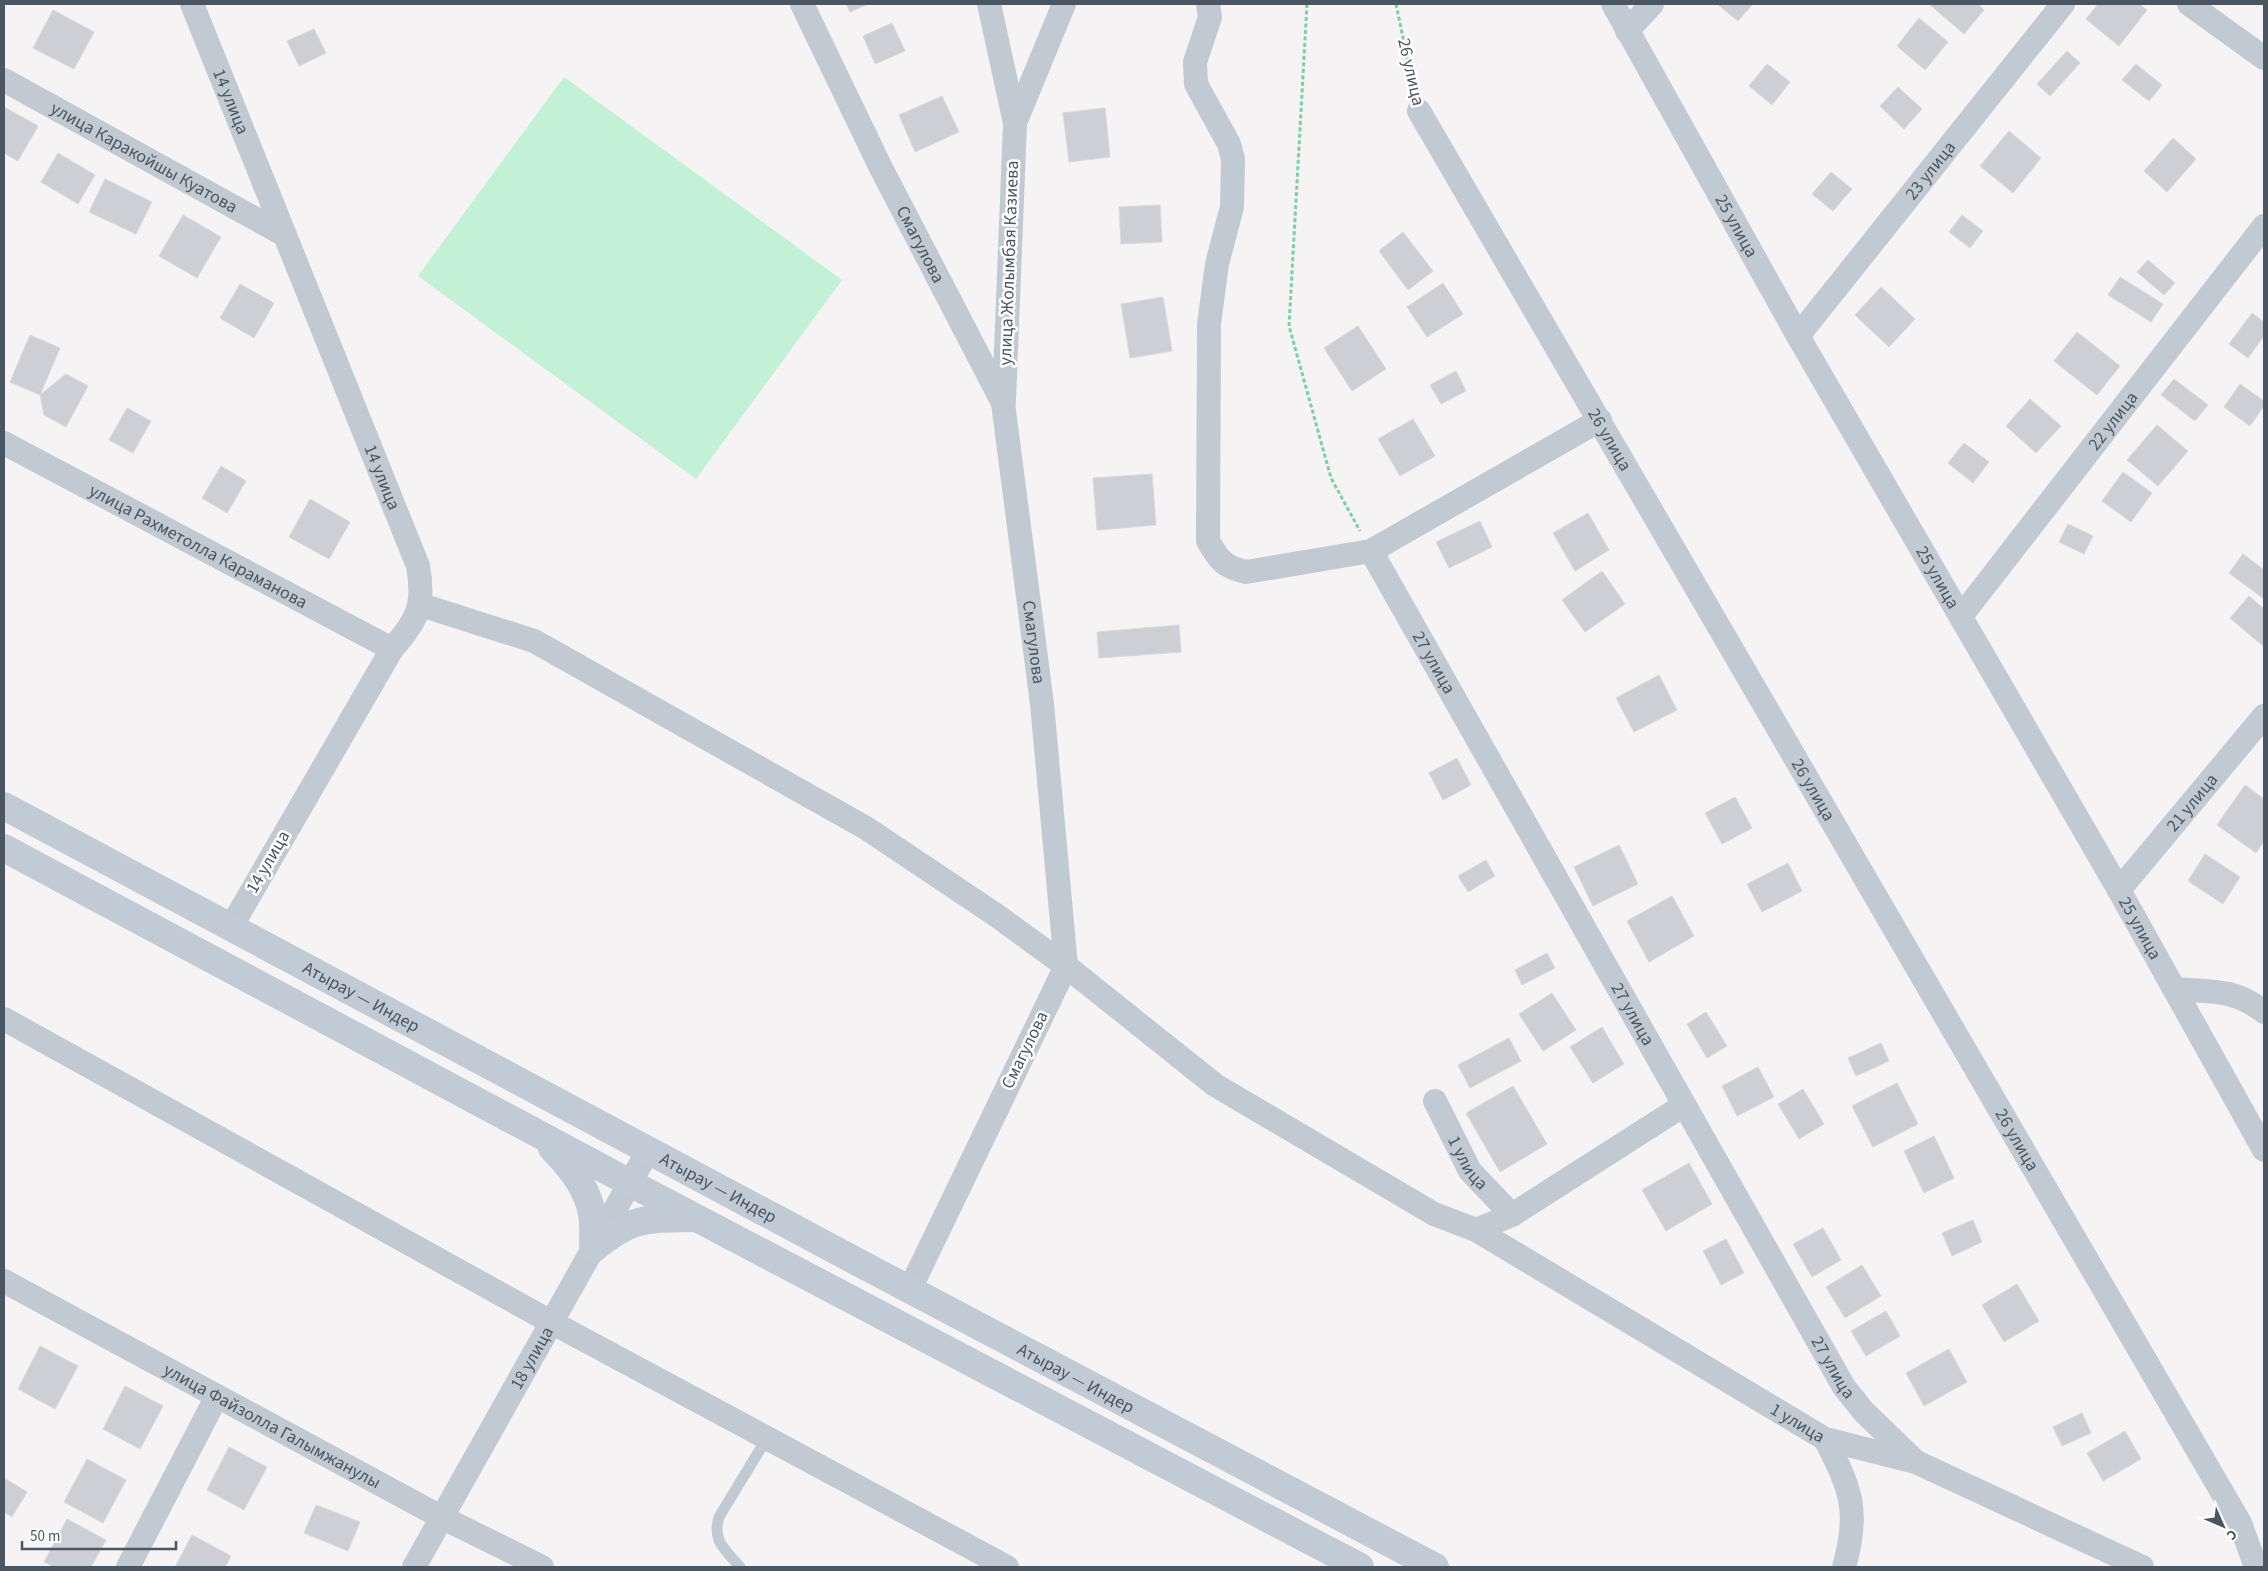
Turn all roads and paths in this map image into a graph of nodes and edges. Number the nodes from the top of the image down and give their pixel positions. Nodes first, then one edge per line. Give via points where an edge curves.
1 (192, 4) edge
2 (802, 4) edge
3 (989, 4) edge
4 (1064, 4) edge
5 (1208, 4) edge
6 (1307, 4) edge
7 (1396, 4) edge
8 (1613, 4) edge
9 (1652, 4) edge
10 (2062, 4) edge
11 (2189, 4) edge
12 (1627, 31) junction
13 (2264, 58) edge
14 (4, 80) edge
15 (1419, 111) joint
16 (1015, 122) junction
17 (2264, 226) edge
18 (283, 234) junction
19 (1798, 336) junction
20 (1004, 403) junction
21 (1600, 420) junction
22 (4, 443) edge
23 (1371, 551) junction
24 (421, 605) junction
25 (1962, 616) junction
26 (392, 648) junction
27 (2264, 716) edge
28 (4, 806) edge
29 (4, 848) edge
30 (2119, 890) junction
31 (231, 927) junction
32 (1066, 966) junction
33 (2174, 989) junction
34 (2264, 1012) edge
35 (4, 1019) edge
36 (1435, 1101) dead end
37 (1684, 1105) junction
38 (538, 1134) junction
39 (649, 1149) junction
40 (2264, 1150) edge
41 (630, 1183) junction
42 (1512, 1215) junction
43 (698, 1218) junction
44 (1476, 1230) junction
45 (593, 1249) junction
46 (4, 1281) edge
47 (909, 1291) junction
48 (551, 1322) junction
49 (217, 1396) junction
50 (768, 1438) junction
51 (1825, 1439) junction
52 (1916, 1462) junction
53 (441, 1517) junction
54 (128, 1567) edge
55 (414, 1567) edge
56 (542, 1567) edge
57 (740, 1567) edge
58 (1007, 1567) edge
59 (1360, 1567) edge
60 (1435, 1567) edge
61 (1844, 1567) edge
62 (2142, 1567) edge
63 (2256, 1567) edge

1 - 18 street, 14 улица
2 - 20 street, Смагулова via 880,166
3 - 16 street, улица Жолымбая Казиева
4 - 16 street, улица Жолымбая Казиева
5 - 23 street via 1210,17 1195,62 1196,84 1233,159 1232,208 1217,264 1209,324 1208,541 1217,557 1230,569 1246,572
6 - 23 path via 1289,326 1331,478
7 - 15 path, 26 улица
8 - 12 street, 25 улица
9 - 12 street
10 - 19 street, 23 улица
11 - 13 street
12 - 19 street, 25 улица
14 - 18 street, улица Каракойшы Куатова
15 - 21 street, 26 улица
16 - 20 street, улица Жолымбая Казиева
17 - 25 street, 22 улица
18 - 24 street, 14 улица via 418,566 422,585
19 - 25 street, 25 улица
20 - 32 street, Смагулова via 1042,704
21 - 23 street
21 - 63 street, 26 улица via 2240,1523
22 - 26 street, улица Рахметолла Караманова
23 - 37 street, 27 улица
24 - 26 street, 14 улица via 410,628
24 - 32 street, 1 улица via 534,641 696,731 866,828
25 - 30 street, 25 улица
26 - 31 street, 14 улица
27 - 30 street, 21 улица
28 - 31 main road, Атырау — Индер
29 - 38 main road, Атырау — Индер
30 - 33 street, 25 улица
31 - 39 main road, Атырау — Индер
32 - 44 street, 1 улица via 1215,1085 1434,1214
32 - 47 street, Смагулова
33 - 34 street via 2235,995 2249,1000
33 - 40 street, 25 улица
35 - 48 street
36 - 42 street, 1 улица via 1470,1171
37 - 42 street
37 - 52 street, 27 улица via 1844,1386 1864,1412
38 - 41 main road, Атырау — Индер
38 - 45 main road via 564,1160 587,1196 592,1214
39 - 41 street, 18 улица
39 - 47 main road, Атырау — Индер
41 - 43 main road, Атырау — Индер
41 - 45 street, 18 улица
42 - 44 street
43 - 45 main road via 631,1223 614,1231
43 - 59 main road, Атырау — Индер
44 - 51 street, 1 улица
45 - 48 street, 18 улица
46 - 49 street, улица Файзолла Галымжанулы
47 - 60 main road, Атырау — Индер
48 - 50 street
48 - 53 street, 18 улица
49 - 53 street, улица Файзолла Галымжанулы
49 - 54 street
50 - 57 lane via 719,1517 716,1529 718,1541
50 - 58 street
51 - 52 street, 1 улица
51 - 61 street via 1846,1479 1852,1508 1850,1545
52 - 62 street, 1 улица
53 - 55 street, 18 улица
53 - 56 street, улица Файзолла Галымжанулы

